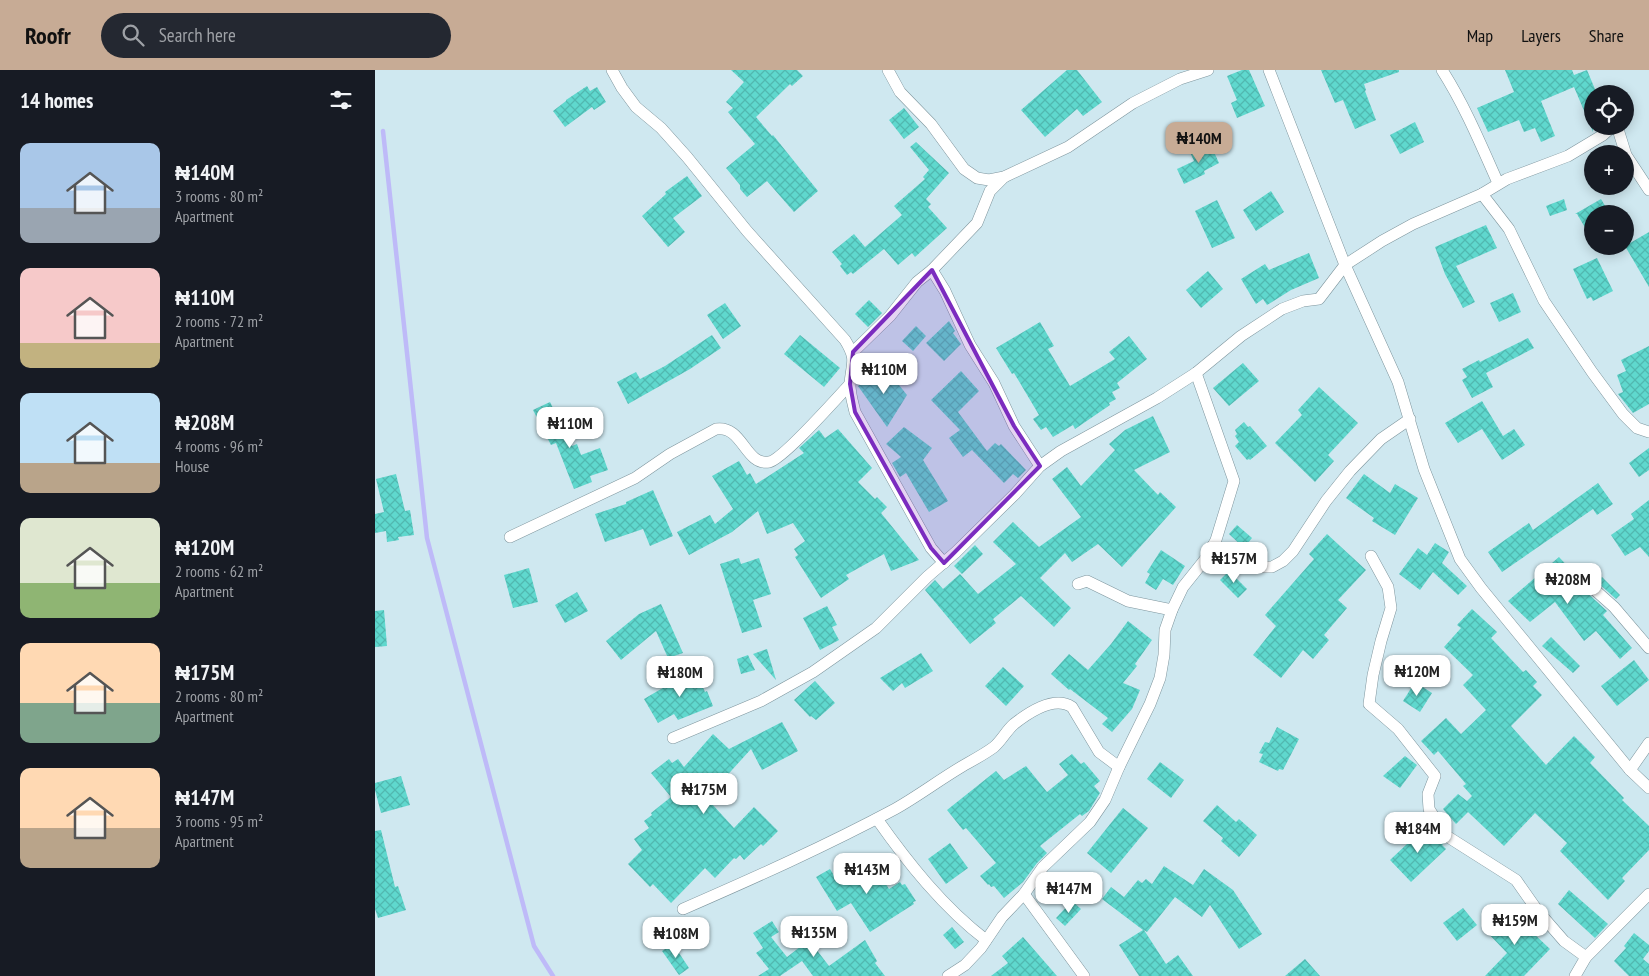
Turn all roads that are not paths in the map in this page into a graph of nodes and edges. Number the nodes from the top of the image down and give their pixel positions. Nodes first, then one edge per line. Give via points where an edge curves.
1 (612, 70) edge
2 (888, 70) edge
3 (1208, 70) edge
4 (1269, 70) edge
5 (1442, 70) edge
6 (1603, 135) edge
7 (1618, 135) edge
8 (1003, 177) junction
9 (1498, 184) junction
10 (1649, 190) edge
11 (1482, 194) junction
12 (1345, 265) junction
13 (932, 270) junction
14 (853, 352) junction
15 (1196, 373) junction
16 (850, 384) junction
17 (1411, 419) junction
18 (1649, 432) edge
19 (1040, 466) junction
20 (510, 537) dead end
21 (1213, 545) junction
22 (1371, 556) dead end
23 (944, 563) junction
24 (1577, 575) dead end
25 (1078, 584) dead end
26 (1172, 610) junction
27 (1649, 648) edge
28 (673, 738) dead end
29 (1649, 742) edge
30 (1119, 766) junction
31 (1630, 770) junction
32 (1649, 788) edge
33 (877, 819) junction
34 (1024, 894) junction
35 (1649, 894) edge
36 (683, 910) dead end
37 (986, 940) junction
38 (1586, 957) junction
39 (948, 976) edge
40 (1084, 976) edge
41 (1575, 976) edge

1 - 14 street via 636,107 661,128 687,157
2 - 8 street via 901,92 931,124 964,169 977,178
3 - 8 street via 1180,79 1133,103 1068,147
4 - 12 street
5 - 9 street
6 - 9 street via 1568,156
7 - 10 street via 1626,155
8 - 13 street via 990,191 977,223
9 - 11 street
11 - 12 street via 1413,224
11 - 18 street via 1509,229 1544,301 1592,372 1623,414 1637,428
12 - 15 street via 1319,299 1282,309 1241,336
12 - 17 street via 1398,382
13 - 14 street
13 - 19 street via 1014,426
14 - 16 street
15 - 19 street
15 - 21 street via 1234,481
16 - 20 street via 793,444 770,462 754,458 729,430 716,430 670,454 635,478
16 - 23 street via 855,412 931,548
17 - 21 street via 1381,439 1350,471 1283,561 1272,567 1261,567 1238,561
17 - 31 street via 1424,469 1460,559
19 - 23 street
21 - 26 street
22 - 38 street via 1388,587 1391,608 1373,675 1369,704 1398,729 1435,776 1429,794 1429,809 1445,835 1516,880 1564,942
23 - 28 street via 876,628 813,672 761,701
24 - 27 street via 1614,607
25 - 26 street via 1087,581 1128,601
26 - 30 street via 1165,630 1160,678
29 - 31 street
30 - 33 street via 1099,752 1072,707 1057,703 1031,712 1013,725 994,747
30 - 34 street via 1105,800 1090,822 1043,867
31 - 32 street
33 - 36 street
33 - 37 street via 937,894 966,925
34 - 37 street
34 - 40 street
35 - 38 street
37 - 39 street via 965,965
38 - 41 street

